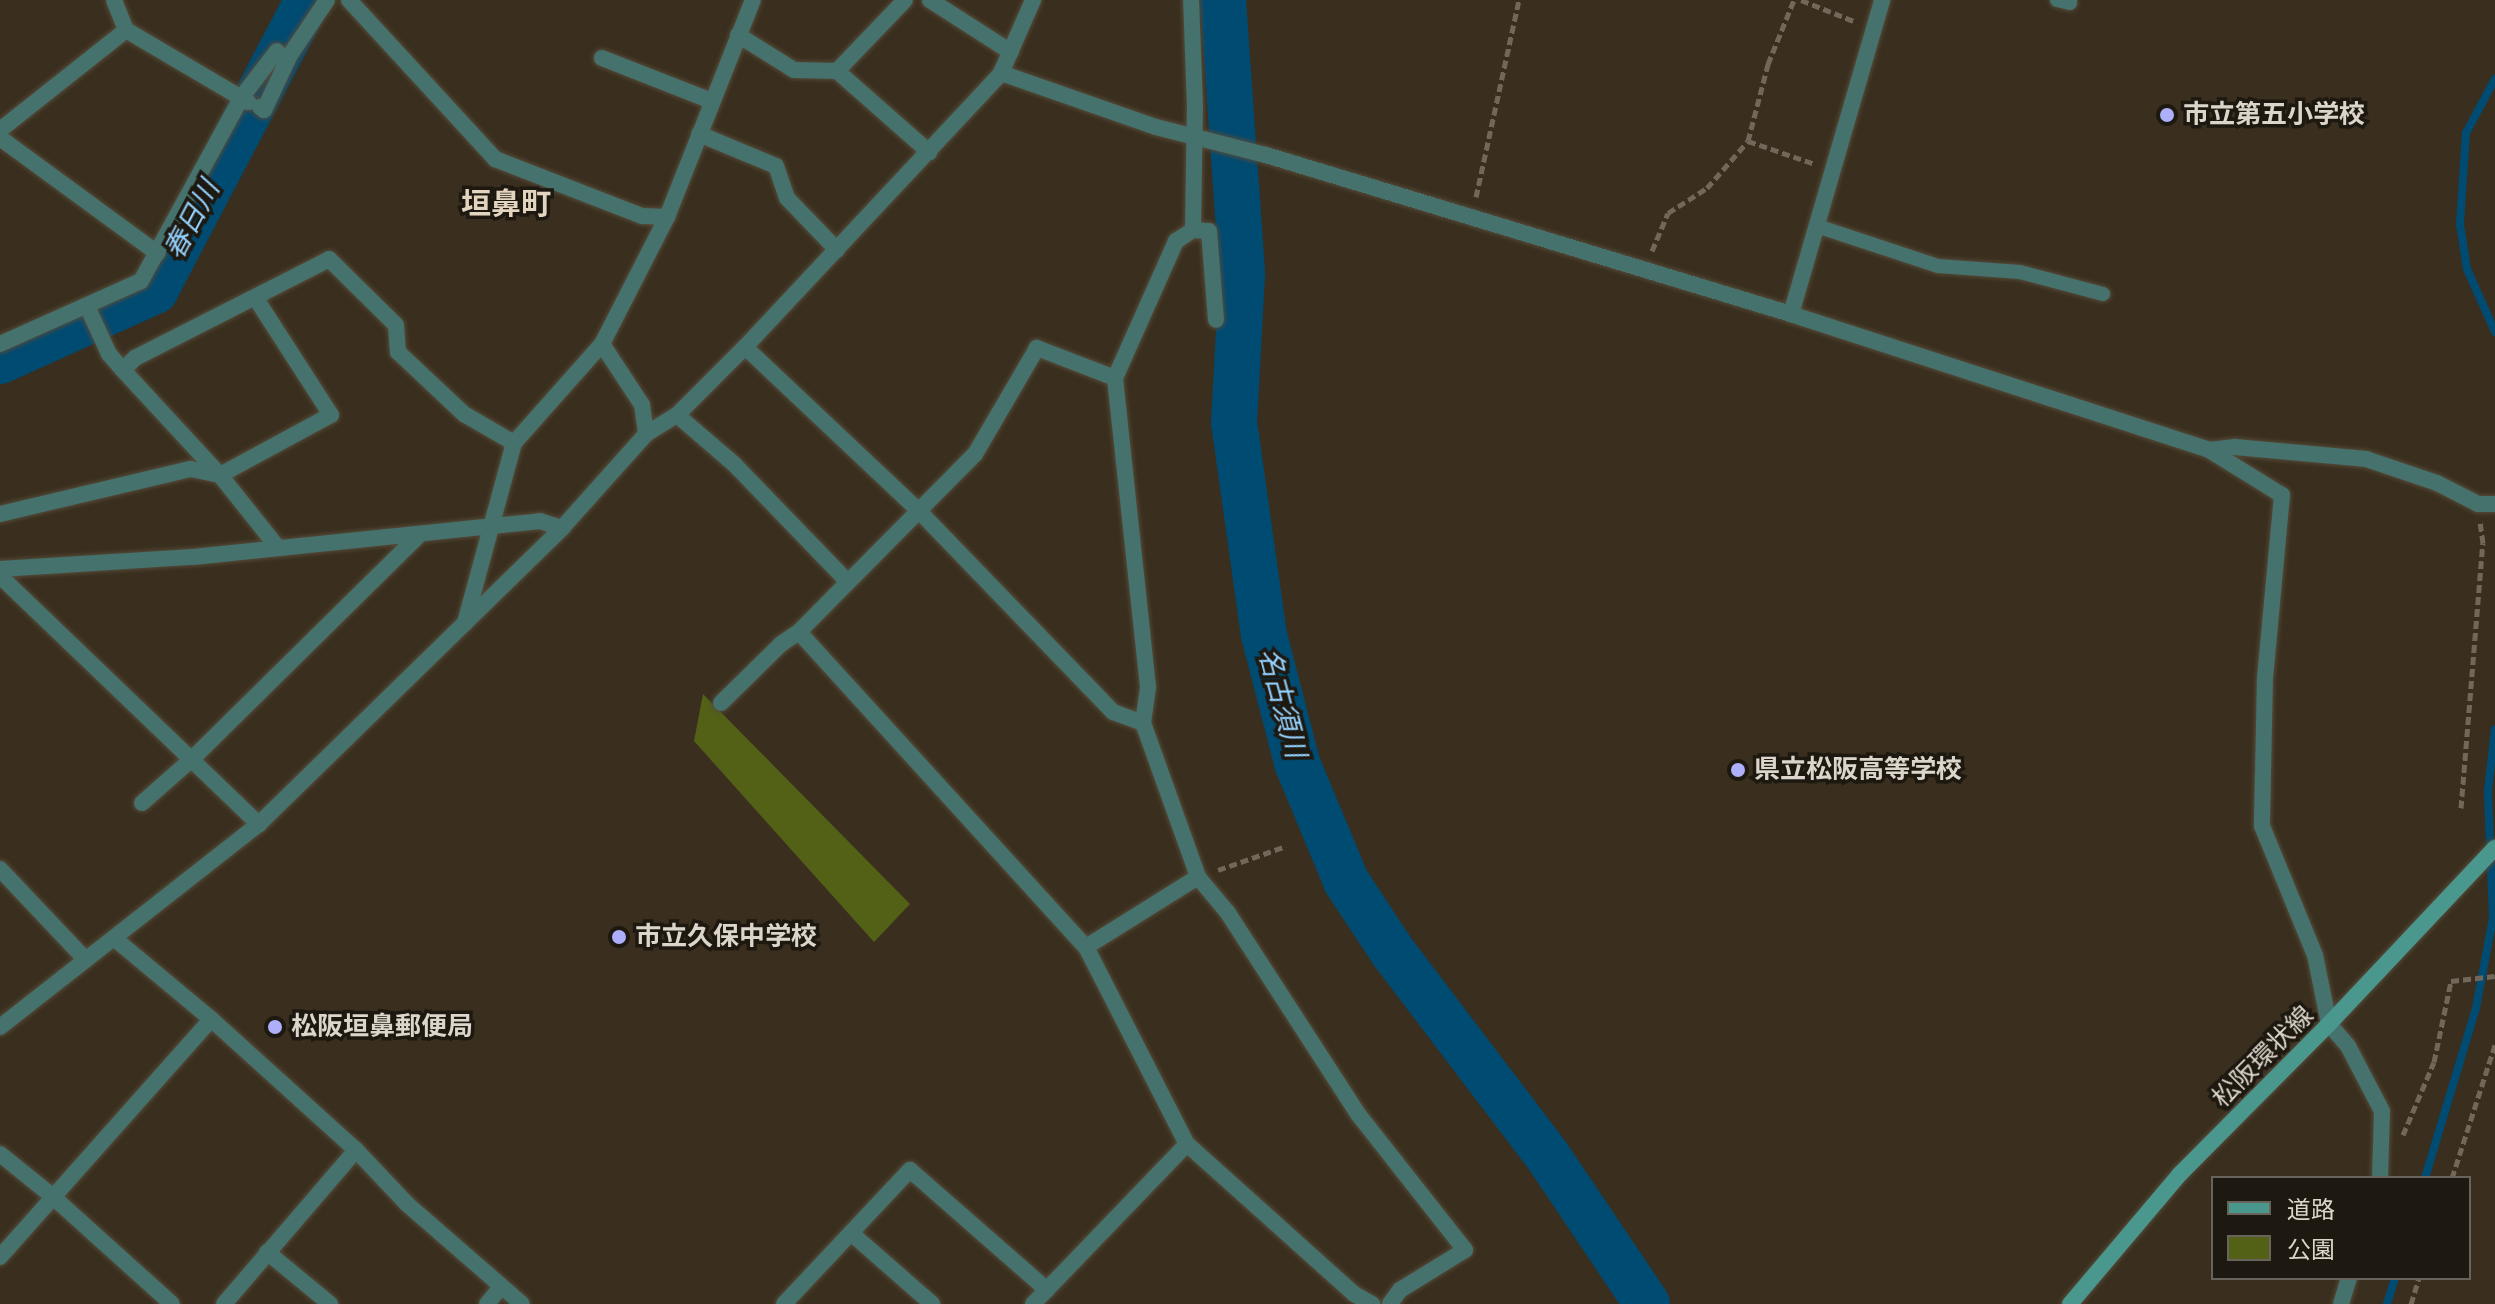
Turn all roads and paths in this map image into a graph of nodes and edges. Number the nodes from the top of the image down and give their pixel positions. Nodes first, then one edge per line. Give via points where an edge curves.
1 (114, 0) edge
2 (327, 0) edge
3 (349, 0) edge
4 (753, 0) edge
5 (905, 0) edge
6 (930, 0) edge
7 (1033, 0) edge
8 (1191, 0) edge
9 (1519, 0) edge
10 (1794, 0) edge
11 (1801, 0) edge
12 (1882, 0) edge
13 (2057, 0) edge
14 (2070, 0) edge
15 (1874, 29) junction
16 (126, 30) junction
17 (738, 35) junction
18 (277, 51) dead end
19 (1011, 52) junction
20 (602, 58) dead end
21 (837, 71) junction
22 (1001, 73) junction
23 (712, 101) junction
24 (249, 103) junction
25 (0, 130) edge
26 (699, 134) junction
27 (1192, 136) junction
28 (0, 138) edge
29 (1748, 141) junction
30 (929, 152) junction
31 (1833, 170) junction
32 (667, 217) junction
33 (1471, 218) junction
34 (1817, 226) junction
35 (1193, 230) junction
36 (837, 250) junction
37 (157, 253) junction
38 (1643, 270) junction
39 (2103, 294) dead end
40 (255, 297) junction
41 (87, 306) junction
42 (1791, 314) junction
43 (1216, 320) dead end
44 (0, 344) edge
45 (602, 344) junction
46 (745, 347) junction
47 (123, 370) junction
48 (1115, 378) junction
49 (677, 415) junction
50 (646, 434) junction
51 (514, 443) junction
52 (2209, 450) junction
53 (220, 475) junction
54 (2486, 504) edge
55 (918, 510) junction
56 (0, 514) edge
57 (489, 528) junction
58 (562, 528) junction
59 (419, 535) junction
60 (278, 548) junction
61 (0, 569) edge
62 (0, 576) edge
63 (848, 582) junction
64 (464, 624) junction
65 (799, 632) junction
66 (721, 703) dead end
67 (1143, 723) junction
68 (191, 760) junction
69 (142, 803) dead end
70 (2461, 808) dead end
71 (259, 824) junction
72 (1286, 846) dead end
73 (2495, 848) edge
74 (0, 869) edge
75 (1198, 877) junction
76 (115, 939) junction
77 (1086, 947) junction
78 (85, 959) junction
79 (2495, 976) edge
80 (211, 1019) junction
81 (2329, 1024) junction
82 (0, 1027) edge
83 (2495, 1045) edge
84 (1187, 1144) junction
85 (356, 1150) junction
86 (0, 1154) edge
87 (2381, 1174) edge
88 (2453, 1176) edge
89 (52, 1196) junction
90 (851, 1233) junction
91 (267, 1252) junction
92 (0, 1257) edge
93 (2348, 1280) edge
94 (2418, 1280) edge
95 (500, 1288) junction
96 (1047, 1290) junction
97 (791, 1302) edge
98 (172, 1304) edge
99 (224, 1304) edge
100 (330, 1304) edge
101 (487, 1304) edge
102 (522, 1304) edge
103 (932, 1304) edge
104 (1033, 1304) edge
105 (1372, 1304) edge
106 (1390, 1304) edge
107 (2070, 1304) edge
108 (2341, 1304) edge
109 (2411, 1304) edge

1 - 16 street
2 - 24 street via 290,55 264,110
3 - 32 street via 495,159 642,216
4 - 17 street
5 - 21 street
6 - 19 street
7 - 19 street
8 - 27 street
9 - 33 path
10 - 29 path via 1768,64
11 - 15 path
12 - 15 street
13 - 14 lane
15 - 31 street
16 - 24 street
16 - 25 street
17 - 21 street via 794,70
17 - 23 street
18 - 24 street
19 - 22 street
20 - 23 street
21 - 30 street
22 - 27 street
22 - 30 street
23 - 26 street
24 - 37 street
26 - 32 street
26 - 36 street via 776,166 787,198
27 - 33 street
27 - 35 street
28 - 37 street
29 - 31 path
29 - 38 path via 1707,188 1668,213
30 - 36 street
31 - 34 street
32 - 45 street
33 - 38 street
34 - 39 lane via 1938,266 2020,272
34 - 42 street
35 - 43 street via 1209,231
35 - 48 street via 1176,241
36 - 46 street
37 - 41 street via 141,281
38 - 42 street
40 - 47 street via 135,358
40 - 51 street via 329,259 396,325 398,352 464,414
40 - 53 street via 331,415
41 - 44 street
41 - 47 street via 109,354
42 - 52 street
45 - 50 street via 642,405
45 - 51 street
46 - 49 street
46 - 55 street
47 - 53 street
48 - 55 street via 1037,348 975,454
48 - 67 street via 1148,687
49 - 50 street
49 - 63 street via 734,464
50 - 58 street
51 - 57 street
52 - 54 street via 2235,447 2366,459
52 - 81 street via 2282,495 2265,677 2262,826 2315,955
53 - 56 street via 191,469
53 - 60 street
54 - 70 path
55 - 63 street
55 - 67 street via 1113,712
57 - 58 street via 540,521
57 - 59 street
57 - 64 street
58 - 64 street
59 - 60 street
59 - 68 street
60 - 61 street
62 - 68 street
63 - 65 street
64 - 71 street
65 - 66 street
65 - 77 street
67 - 75 street
68 - 69 street
68 - 71 street
71 - 76 street
72 - 75 path
73 - 81 main road, 松阪環状線
74 - 78 street
75 - 77 street
75 - 106 street via 1228,913 1358,1114 1465,1250 1400,1290
76 - 78 street
76 - 80 street
77 - 84 street
78 - 82 street
79 - 87 path via 2451,981 2434,1062 2412,1120
80 - 85 street
80 - 89 street
81 - 87 street via 2348,1046 2382,1111
81 - 107 main road, 松阪環状線 via 2180,1174
83 - 88 path
84 - 96 street
84 - 105 street via 1354,1294
85 - 91 street
85 - 95 street
86 - 89 street
89 - 92 street
89 - 98 street
90 - 96 street via 910,1170
90 - 97 street
90 - 103 street
91 - 99 street
91 - 100 street
93 - 108 street
94 - 109 path
95 - 101 street
95 - 102 street
96 - 104 street

